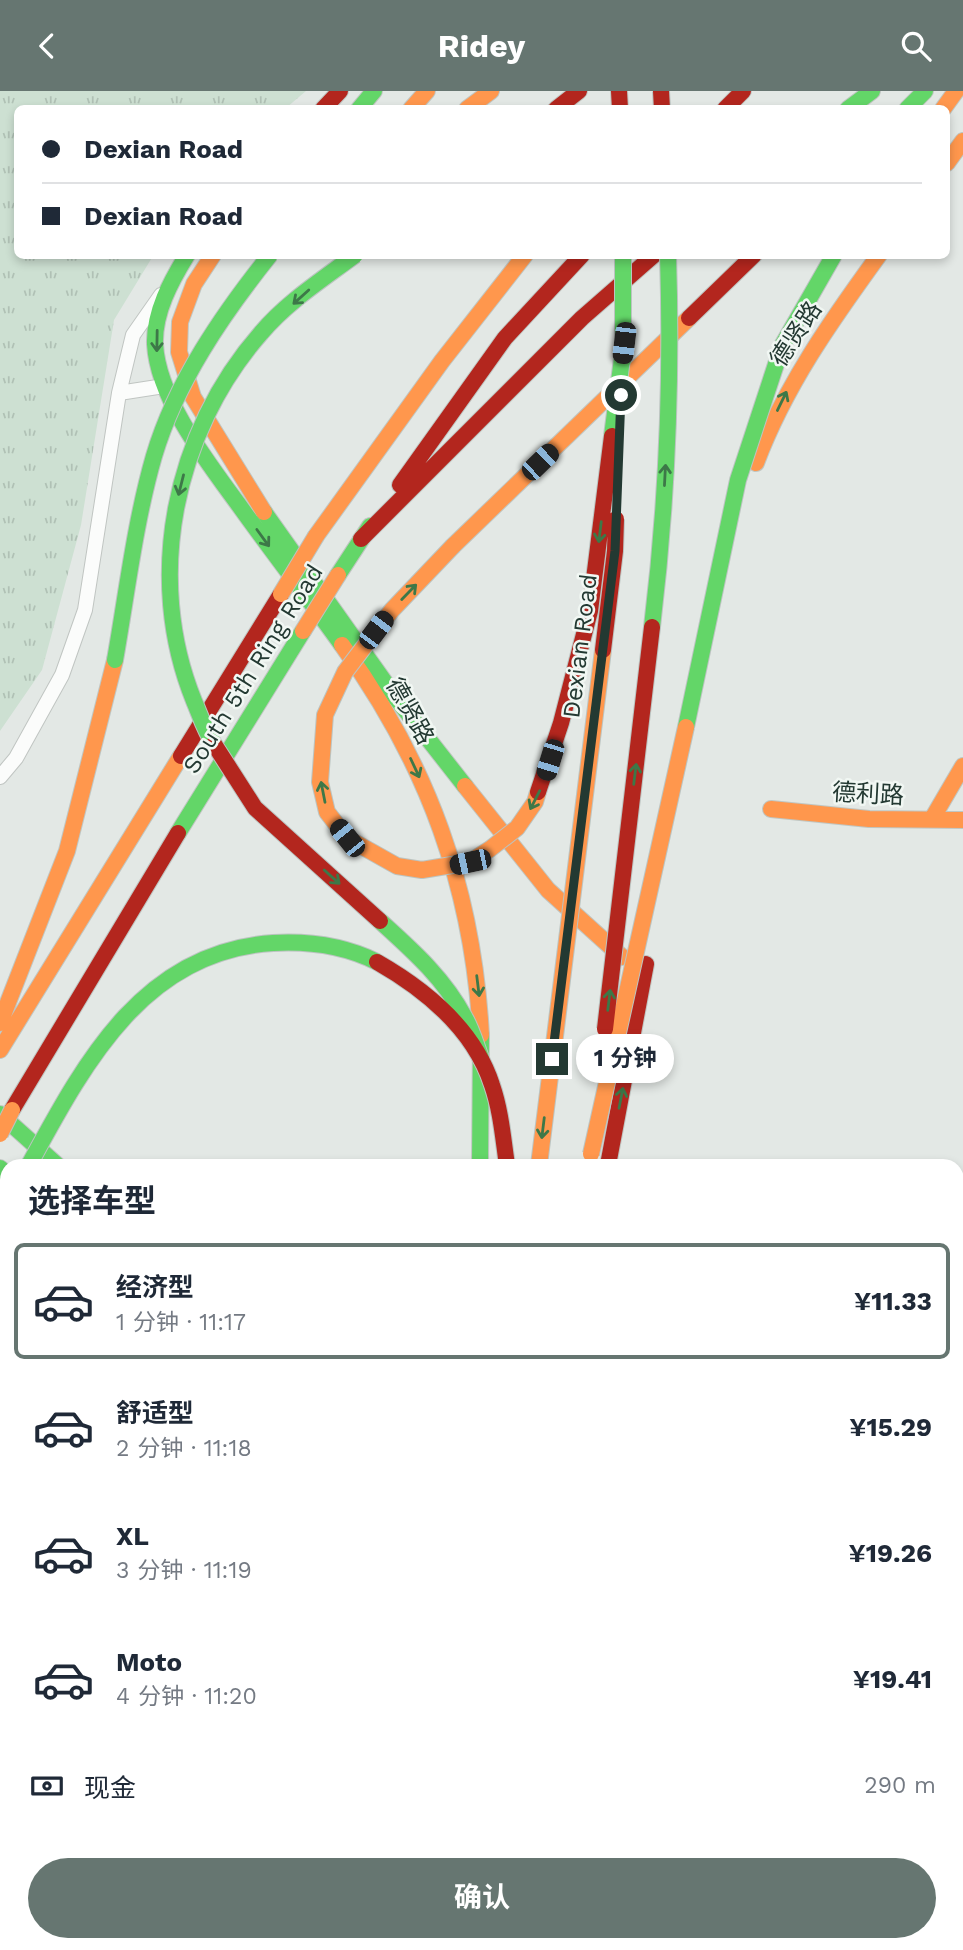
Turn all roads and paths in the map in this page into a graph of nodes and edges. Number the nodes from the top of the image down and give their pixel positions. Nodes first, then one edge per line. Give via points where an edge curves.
1 (340, 91) edge
2 (374, 91) edge
3 (427, 91) edge
4 (491, 91) edge
5 (579, 91) edge
6 (676, 91) edge
7 (743, 91) edge
8 (925, 91) edge
9 (868, 94) edge
10 (327, 105) edge
11 (362, 105) edge
12 (415, 105) edge
13 (472, 105) edge
14 (561, 105) edge
15 (664, 105) edge
16 (730, 105) edge
17 (853, 105) edge
18 (911, 105) edge
19 (963, 141) edge
20 (950, 159) edge
21 (185, 259) edge
22 (210, 259) edge
23 (267, 259) edge
24 (350, 259) edge
25 (522, 259) edge
26 (578, 259) edge
27 (623, 259) edge
28 (649, 259) edge
29 (668, 259) edge
30 (750, 259) edge
31 (832, 259) edge
32 (876, 259) edge
33 (174, 277) junction
34 (624, 343) junction
35 (164, 386) junction
36 (619, 386) edge
37 (619, 386) edge
38 (619, 386) edge
39 (619, 386) edge
40 (119, 393) junction
41 (361, 539) junction
42 (963, 766) edge
43 (0, 777) edge
44 (771, 809) dead end
45 (932, 819) junction
46 (963, 820) edge
47 (643, 977) junction
48 (0, 1023) edge
49 (0, 1050) edge
50 (481, 1058) junction
51 (6, 1112) edge
52 (0, 1134) edge
53 (32, 1159) edge
54 (51, 1159) edge
55 (480, 1159) edge
56 (506, 1159) edge
57 (540, 1159) edge
58 (590, 1159) edge
59 (590, 1159) edge
60 (609, 1159) edge

1 - 10 main road
2 - 11 main road
3 - 12 main road
4 - 13 main road
5 - 14 main road
6 - 15 main road
7 - 16 main road
8 - 18 main road
9 - 17 main road
19 - 20 main road
21 - 33 main road, 德贤路
22 - 47 main road, 德贤路 via 194,284 180,321 179,352 193,397 255,499 397,698 548,890
23 - 48 main road, bridge via 229,306 174,400 154,456 115,660 67,851
24 -> 50 main road, bridge via 261,332 215,398 197,433 180,486 170,547 170,609 183,673 210,740 255,808 422,959 466,1019
25 - 49 main road, South 5th Ring Road, bridge via 316,536
26 - 41 main road, South 5th Ring Road via 505,338
27 - 34 main road, Dexian Road, bridge
28 - 41 main road via 582,318
58 -> 29 main road, bridge via 661,555 671,350
39 -> 30 main road, bridge
31 - 59 main road, bridge via 782,346 738,480
47 -> 32 main road, 德贤路 via 687,746 740,508 764,439 800,366
33 -> 35 main road, 德贤路 via 160,311 155,345
33 - 40 street via 133,335
34 -> 36 main road, bridge
34 -> 57 main road, Dexian Road, bridge via 615,551
35 - 40 street
35 -> 55 main road, 德贤路 via 203,455 380,700 437,815 461,890 480,1003
37 -> 38 main road, bridge via 590,611 535,802 517,828 470,862 422,870 397,866 370,853 347,838 327,812 320,782 326,715 345,672 392,610 453,546
40 - 43 street via 85,610 62,675 16,758
41 - 51 main road, South 5th Ring Road, bridge
42 - 45 main road
44 - 45 main road, 德利路 via 869,819
45 - 46 main road, 德利路
60 -> 47 main road, 德贤路
50 - 53 main road, bridge via 432,998 372,957 296,942 234,948 174,975 113,1027 82,1069
50 - 56 main road, bridge via 498,1103
51 - 52 main road, South 5th Ring Road, bridge
51 - 54 main road

